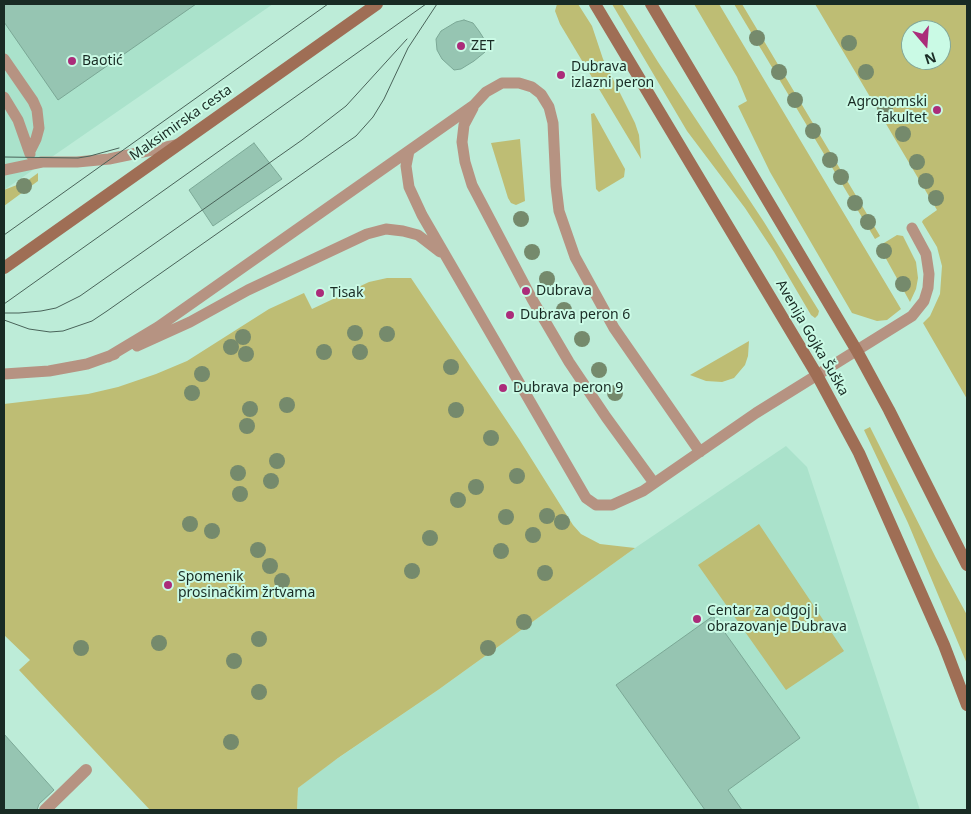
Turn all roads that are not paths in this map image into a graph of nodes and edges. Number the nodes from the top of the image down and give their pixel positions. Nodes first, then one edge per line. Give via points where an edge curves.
1 (376, 4) edge
2 (596, 4) edge
3 (651, 4) edge
4 (4, 59) edge
5 (4, 97) edge
6 (474, 105) junction
7 (176, 145) junction
8 (30, 151) junction
9 (409, 151) junction
10 (30, 163) junction
11 (4, 170) edge
12 (912, 228) dead end
13 (445, 256) junction
14 (4, 268) edge
15 (857, 351) junction
16 (108, 356) junction
17 (4, 374) edge
18 (817, 375) junction
19 (700, 452) junction
20 (654, 484) junction
21 (967, 565) edge
22 (967, 705) edge
23 (86, 770) dead end
24 (45, 810) edge

1 - 7 main road, Maksimirska cesta
2 - 18 main road, Avenija Gojka Šuška
3 - 15 main road
4 - 8 lane via 37,110 39,128
5 - 8 lane via 18,120
6 - 9 lane
6 - 19 lane via 486,92 502,84 532,86 541,94 553,123 559,211 574,256 614,328
6 - 20 lane via 464,125 462,142 472,185 569,362
7 - 10 lane via 109,159
7 - 14 main road, Maksimirska cesta
8 - 10 lane
9 - 13 lane via 406,166 409,187
9 - 16 lane via 158,328
10 - 11 lane
12 - 15 lane via 928,261 929,281 924,301 912,316
13 - 16 lane via 418,235 386,229 367,234 248,290 151,341
13 - 20 lane via 586,498 596,505 612,505
15 - 18 lane
15 - 21 main road
16 - 17 lane via 87,364 49,371
18 - 19 lane
18 - 22 main road, Avenija Gojka Šuška via 863,462 941,637
19 - 20 lane
23 - 24 street

